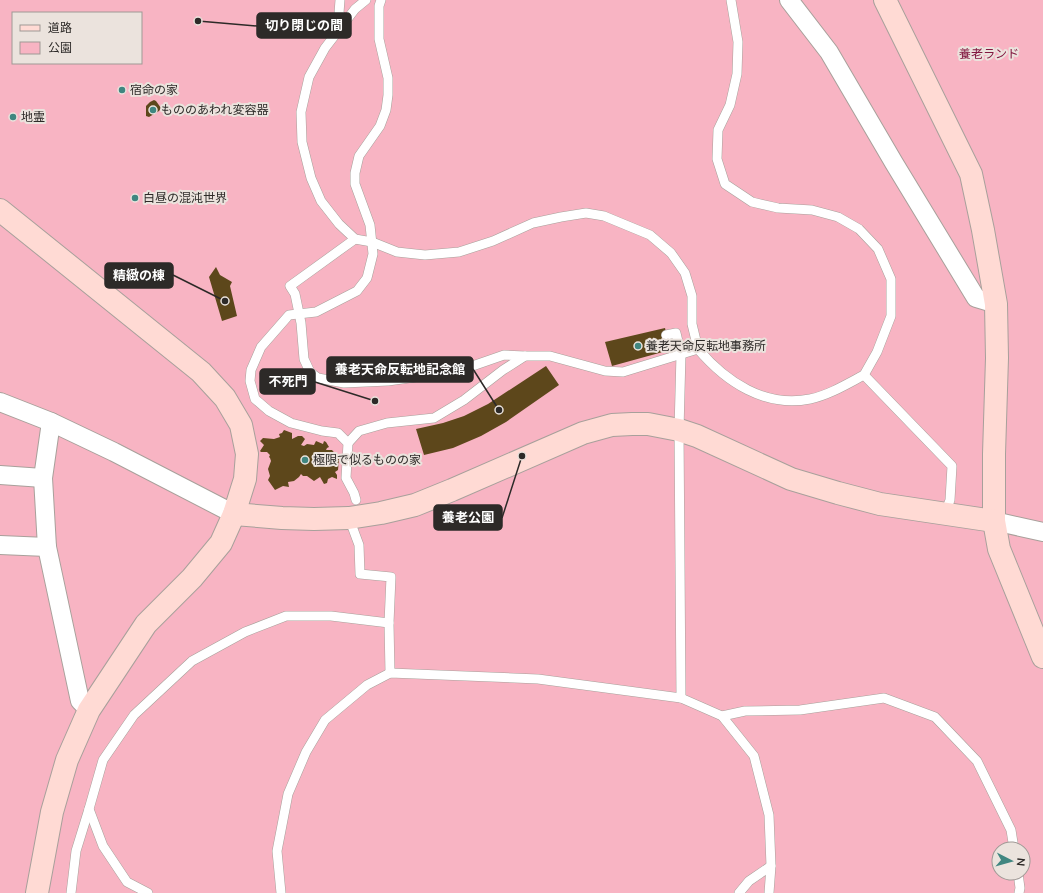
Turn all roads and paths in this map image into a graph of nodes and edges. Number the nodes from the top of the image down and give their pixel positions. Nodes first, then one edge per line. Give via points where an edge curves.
1 (340, 0) edge
2 (366, 0) edge
3 (380, 0) edge
4 (731, 0) edge
5 (789, 0) edge
6 (885, 0) edge
7 (344, 22) junction
8 (0, 210) edge
9 (355, 239) junction
10 (372, 242) junction
11 (996, 304) junction
12 (299, 314) junction
13 (666, 335) dead end
14 (698, 349) junction
15 (666, 351) dead end
16 (681, 354) junction
17 (525, 356) junction
18 (652, 364) junction
19 (864, 375) junction
20 (0, 402) edge
21 (51, 422) junction
22 (679, 430) junction
23 (348, 443) junction
24 (0, 475) edge
25 (43, 478) junction
26 (352, 509) junction
27 (945, 513) junction
28 (234, 514) junction
29 (994, 521) junction
30 (1043, 532) edge
31 (0, 545) edge
32 (47, 547) junction
33 (389, 623) junction
34 (1043, 657) edge
35 (390, 673) junction
36 (681, 698) junction
37 (89, 710) junction
38 (722, 716) junction
39 (89, 809) junction
40 (1013, 841) edge
41 (771, 866) junction
42 (1019, 881) edge
43 (37, 893) edge
44 (71, 893) edge
45 (148, 893) edge
46 (281, 893) edge
47 (739, 893) edge
48 (769, 893) edge
49 (1019, 893) edge

1 - 7 lane via 339,13
2 - 7 lane
3 - 10 lane via 380,40 388,78 386,110 380,126 359,156 354,173 355,184 370,225
4 - 19 lane via 738,42 737,74 730,105 718,130 717,158 725,184 752,202 778,208 812,210 838,217 860,229 878,249 891,279 891,316 877,352
5 - 11 street via 829,52 976,298
6 - 11 street via 971,174
7 - 9 lane via 325,48 309,77 301,112 302,142 311,178 321,201
8 - 28 street via 201,372 225,398 241,424 248,454 245,479
9 - 10 lane
9 - 12 lane via 290,286 295,294
10 - 12 lane via 373,254 367,278 357,291 316,312
10 - 14 lane via 397,252 425,255 459,252 493,241 533,223 586,213 604,216 650,235 670,253 685,272 692,296 692,324
11 - 29 street via 998,358
12 - 17 lane via 304,359 310,372 318,378 344,383 432,375 458,371 504,355
12 - 23 lane via 289,315 261,347 251,370 250,381 255,399 269,411 291,423 338,433
13 - 16 lane via 676,333
14 - 16 lane
14 - 19 lane via 709,362 738,386 760,396 783,401 810,399 834,391
15 - 18 lane via 666,354 651,358
16 - 18 lane
16 - 22 lane
17 - 18 lane via 550,356 605,372 623,372
17 - 23 lane via 464,400 434,418 387,423 359,431
19 - 27 lane via 952,466 950,500
20 - 21 street
21 - 25 street
21 - 28 street
22 - 26 street via 648,424 612,424 583,433 415,505 381,513
22 - 27 street via 791,479 880,504
22 - 36 lane
23 - 26 lane via 346,478 354,493
24 - 25 street
25 - 32 street
26 - 28 street via 314,519
26 - 33 lane via 359,545 360,574 390,577
27 - 29 street
28 - 37 street via 221,543 192,578 146,624
29 - 30 street
29 - 34 street via 999,549
31 - 32 street
32 - 37 street via 80,701
33 - 35 lane
33 - 39 lane via 331,616 286,616 245,632 192,660 134,715 103,760
35 - 36 lane via 538,679
35 - 46 lane via 367,685 325,720 306,752 288,794 277,851
36 - 38 lane
37 - 43 street via 66,760 52,812
38 - 40 lane via 745,711 800,710 884,698 935,717 977,761 1011,830
38 - 41 lane via 754,756 769,815
39 - 44 lane via 76,851
39 - 45 lane via 103,846 127,882
41 - 47 lane via 749,881
41 - 48 lane
42 - 49 lane

